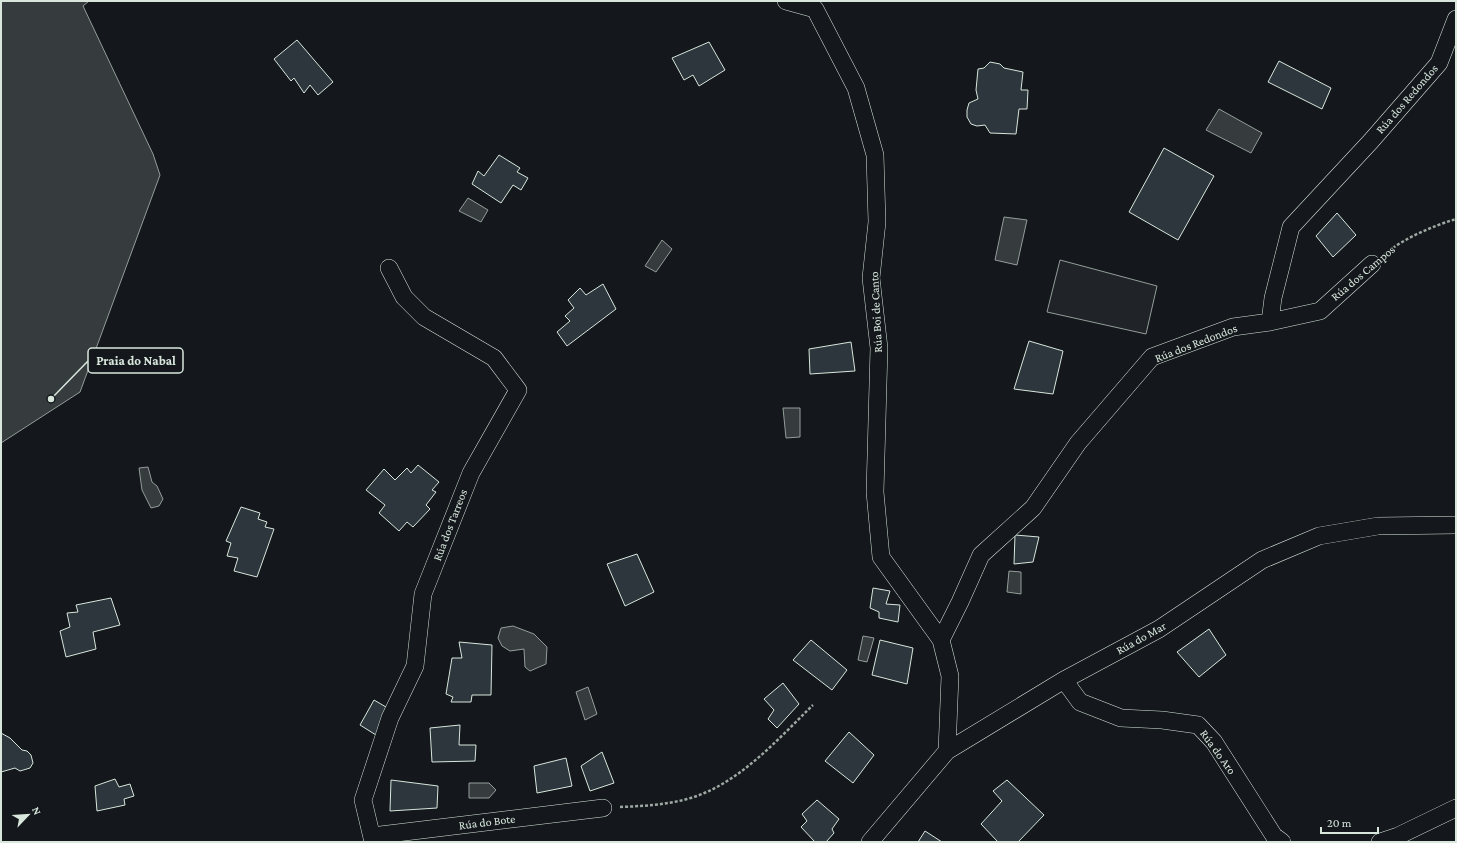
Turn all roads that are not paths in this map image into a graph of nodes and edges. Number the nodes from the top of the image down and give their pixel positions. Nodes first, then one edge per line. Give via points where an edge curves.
1 (786, 1) edge
2 (1456, 19) edge
3 (1372, 264) road end
4 (390, 268) dead end
5 (1270, 322) junction
6 (1456, 525) edge
7 (941, 640) junction
8 (1064, 680) junction
9 (947, 751) junction
10 (603, 808) road end
11 (1456, 808) edge
12 (372, 839) edge
13 (870, 842) edge
14 (1282, 842) edge
15 (1380, 842) edge

1 - 7 street, Rúa Boi de Canto via 815,9 856,88 875,155 877,222 872,278 879,348 875,492 881,557
2 - 5 street, Rúa dos Redondos via 1439,63 1291,227 1273,298
3 - 5 street, Rúa dos Campos via 1320,310
4 - 12 street, Rúa dos Tarreos via 404,297 424,317 494,358 518,390 471,473 423,594 415,666 390,718 363,800
5 - 7 street, Rúa dos Redondos via 1233,327 1152,358 1078,443 1033,508 981,555
6 - 8 street, Rúa do Mar via 1378,526 1318,536 1262,560 1159,630
7 - 9 street via 950,676
8 - 9 street, Rúa do Mar
8 - 14 street, Rúa do Aro via 1080,702 1120,718 1198,725 1214,742 1274,836
9 - 13 street, Rúa do Mar
10 - 12 street, Rúa do Bote
11 - 15 street

